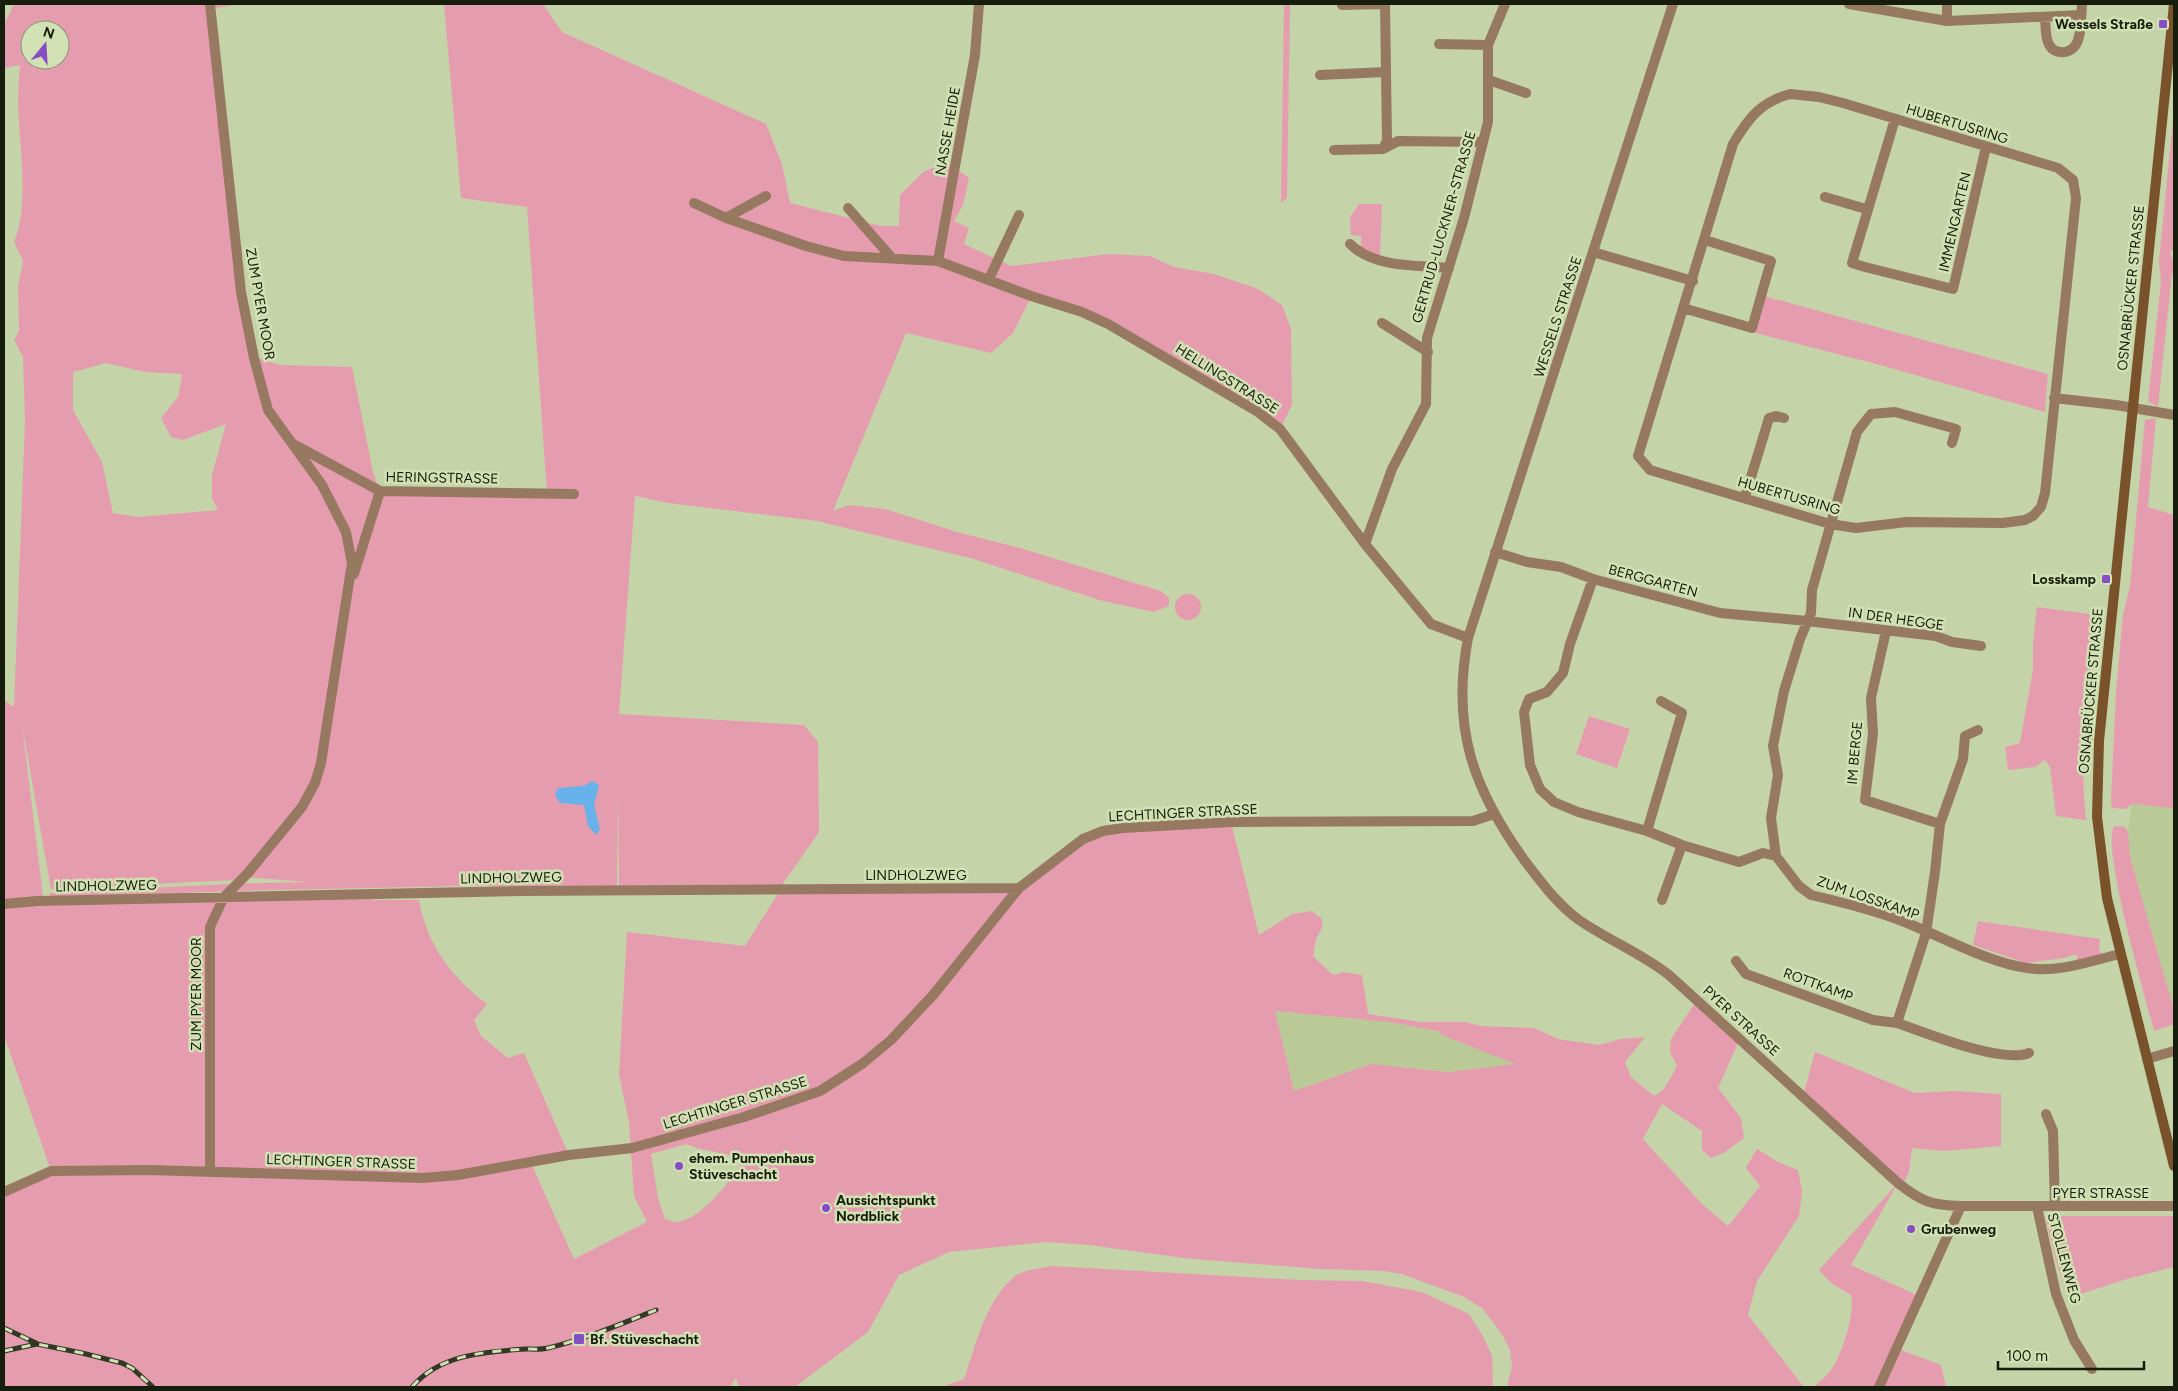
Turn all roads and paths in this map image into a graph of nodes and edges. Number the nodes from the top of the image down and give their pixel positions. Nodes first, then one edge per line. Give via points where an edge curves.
1 (210, 4) edge
2 (979, 4) edge
3 (1385, 4) edge
4 (1504, 4) edge
5 (1673, 4) edge
6 (1849, 4) edge
7 (1947, 4) edge
8 (2082, 4) edge
9 (2174, 4) edge
10 (1342, 5) edge
11 (2081, 15) junction
12 (2045, 17) junction
13 (1947, 21) junction
14 (1439, 44) dead end
15 (1488, 45) junction
16 (1386, 72) junction
17 (1320, 75) dead end
18 (1489, 80) junction
19 (1526, 93) dead end
20 (1895, 119) junction
21 (1483, 142) junction
22 (1986, 147) junction
23 (1383, 149) junction
24 (1334, 150) dead end
25 (766, 196) dead end
26 (1825, 197) dead end
27 (694, 203) dead end
28 (848, 208) dead end
29 (1866, 209) junction
30 (1018, 215) dead end
31 (726, 218) junction
32 (1705, 240) junction
33 (1350, 244) dead end
34 (1593, 252) junction
35 (892, 258) junction
36 (938, 261) junction
37 (1449, 268) junction
38 (989, 279) junction
39 (1692, 281) junction
40 (1683, 308) junction
41 (1382, 323) dead end
42 (1428, 352) junction
43 (2054, 398) junction
44 (2132, 408) junction
45 (2174, 415) edge
46 (1784, 418) dead end
47 (1952, 443) dead end
48 (292, 444) junction
49 (380, 491) junction
50 (574, 494) dead end
51 (1745, 497) junction
52 (1830, 524) junction
53 (1365, 544) junction
54 (1495, 552) junction
55 (1593, 579) junction
56 (349, 585) junction
57 (1807, 620) junction
58 (1886, 631) junction
59 (1468, 638) junction
60 (1981, 646) dead end
61 (1660, 701) dead end
62 (1978, 730) dead end
63 (1494, 814) junction
64 (1940, 824) junction
65 (1647, 831) junction
66 (1682, 845) junction
67 (1776, 856) junction
68 (1019, 888) junction
69 (224, 897) junction
70 (1662, 900) dead end
71 (4, 904) edge
72 (1926, 933) junction
73 (2120, 954) junction
74 (1736, 961) dead end
75 (1897, 1023) junction
76 (2174, 1051) edge
77 (2029, 1053) dead end
78 (2147, 1060) junction
79 (2046, 1114) dead end
80 (2174, 1166) edge
81 (210, 1172) junction
82 (4, 1192) edge
83 (1961, 1206) junction
84 (2174, 1206) edge
85 (2036, 1207) junction
86 (2055, 1207) junction
87 (2092, 1369) dead end
88 (1879, 1387) edge

1 - 48 street, ZUM PYER MOOR via 241,292 268,410
2 - 36 street, NASSE HEIDE via 975,56
3 - 10 street
3 - 16 street
4 - 15 street, GERTRUD-LUCKNER-STRASSE
5 - 34 street, WESSELS STRASSE
6 - 13 street
7 - 13 street
8 - 11 street
9 - 44 street, OSNABRÜCKER STRASSE
11 - 12 street
11 - 12 street via 2076,46 2062,53 2049,46
12 - 13 street
14 - 15 street
15 - 18 street, GERTRUD-LUCKNER-STRASSE
16 - 17 street
16 - 23 street via 1387,140
18 - 19 street
18 - 21 street, GERTRUD-LUCKNER-STRASSE via 1488,122
20 - 22 street, HUBERTUSRING
20 - 29 street, IMMENGARTEN
20 - 32 street, HUBERTUSRING via 1819,97 1790,94 1775,98 1752,115 1733,144
21 - 23 street via 1398,141
21 - 37 street, GERTRUD-LUCKNER-STRASSE
22 - 29 street, IMMENGARTEN via 1953,289 1852,263
22 - 43 street, HUBERTUSRING via 2058,168 2073,180 2076,198
23 - 24 street
25 - 31 street
26 - 29 street
27 - 31 street, HELLINGSTRASSE
28 - 35 street
30 - 38 street
31 - 35 street, HELLINGSTRASSE via 844,256
32 - 39 street, HUBERTUSRING
32 - 40 street via 1771,261 1752,328
33 - 37 street via 1360,254 1380,261
34 - 39 street
34 - 54 street, WESSELS STRASSE
35 - 36 street, HELLINGSTRASSE
36 - 38 street, HELLINGSTRASSE
37 - 42 street, GERTRUD-LUCKNER-STRASSE via 1427,338
38 - 53 street, HELLINGSTRASSE via 1108,324 1258,412 1280,429
39 - 40 street, HUBERTUSRING
40 - 51 street, HUBERTUSRING via 1638,456 1650,470
41 - 42 street, GERTRUD-LUCKNER-STRASSE
42 - 53 street, GERTRUD-LUCKNER-STRASSE via 1426,404 1392,469
43 - 44 street
43 - 52 street, HUBERTUSRING via 2045,493 2041,507 2033,516 2003,523 1908,522 1856,528
44 - 45 street
44 - 73 street, OSNABRÜCKER STRASSE via 2100,722 2097,781 2099,841 2107,898
46 - 51 street via 1769,418
47 - 52 street, ZUM LOSSKAMP via 1956,429 1895,412 1871,414 1857,432
48 - 49 street, HERINGSTRASSE
48 - 56 street, ZUM PYER MOOR via 322,485 346,532 352,563
49 - 50 street, HERINGSTRASSE
49 - 56 street, ZUM PYER MOOR
51 - 52 street, HUBERTUSRING
52 - 57 street, ZUM LOSSKAMP
53 - 59 street, HELLINGSTRASSE via 1431,624
54 - 55 street, BERGGARTEN via 1527,562 1561,567
54 - 59 street, WESSELS STRASSE
55 - 57 street, BERGGARTEN via 1720,613
55 - 65 street via 1563,672 1547,692 1530,699 1524,712 1530,765 1540,789 1554,802
56 - 69 street, ZUM PYER MOOR via 316,783 291,822
57 - 58 street, IN DER HEGGE
57 - 67 street, ZUM LOSSKAMP via 1784,691 1773,746 1778,775 1771,818
58 - 60 street, IN DER HEGGE via 1936,636
58 - 64 street, IM BERGE via 1871,698 1873,734 1865,800
59 - 63 street, PYER STRASSE via 1461,695 1466,744 1482,791
61 - 65 street via 1682,713
62 - 64 street via 1965,736 1963,759
63 - 68 street, LECHTINGER STRASSE via 1473,821 1231,822 1103,831 1083,839
63 - 83 street, PYER STRASSE via 1560,904 1578,919 1670,975 1902,1186 1923,1201
64 - 72 street
65 - 66 street
66 - 67 street via 1740,862 1764,853
66 - 70 street
67 - 72 street, ZUM LOSSKAMP via 1799,886 1811,894 1903,922
68 - 69 street, LINDHOLZWEG via 522,891
68 - 81 street, LECHTINGER STRASSE via 934,994 891,1040 862,1064 820,1091 744,1117 632,1148 458,1175 423,1178
69 - 71 street, LINDHOLZWEG
69 - 81 street, ZUM PYER MOOR via 210,927 208,940
72 - 73 street, ZUM LOSSKAMP via 2028,969 2066,968
72 - 75 street
73 - 78 street, OSNABRÜCKER STRASSE
74 - 75 street, ROTTKAMP via 1746,974 1874,1020
75 - 77 street, ROTTKAMP via 1992,1053 2019,1056
76 - 78 street
78 - 80 street, OSNABRÜCKER STRASSE
79 - 86 street via 2053,1131
81 - 82 street, LECHTINGER STRASSE via 51,1171
83 - 85 street, PYER STRASSE
83 - 88 street
84 - 86 street, PYER STRASSE
85 - 86 street, PYER STRASSE
85 - 87 street, STOLLENWEG via 2056,1294 2074,1340

